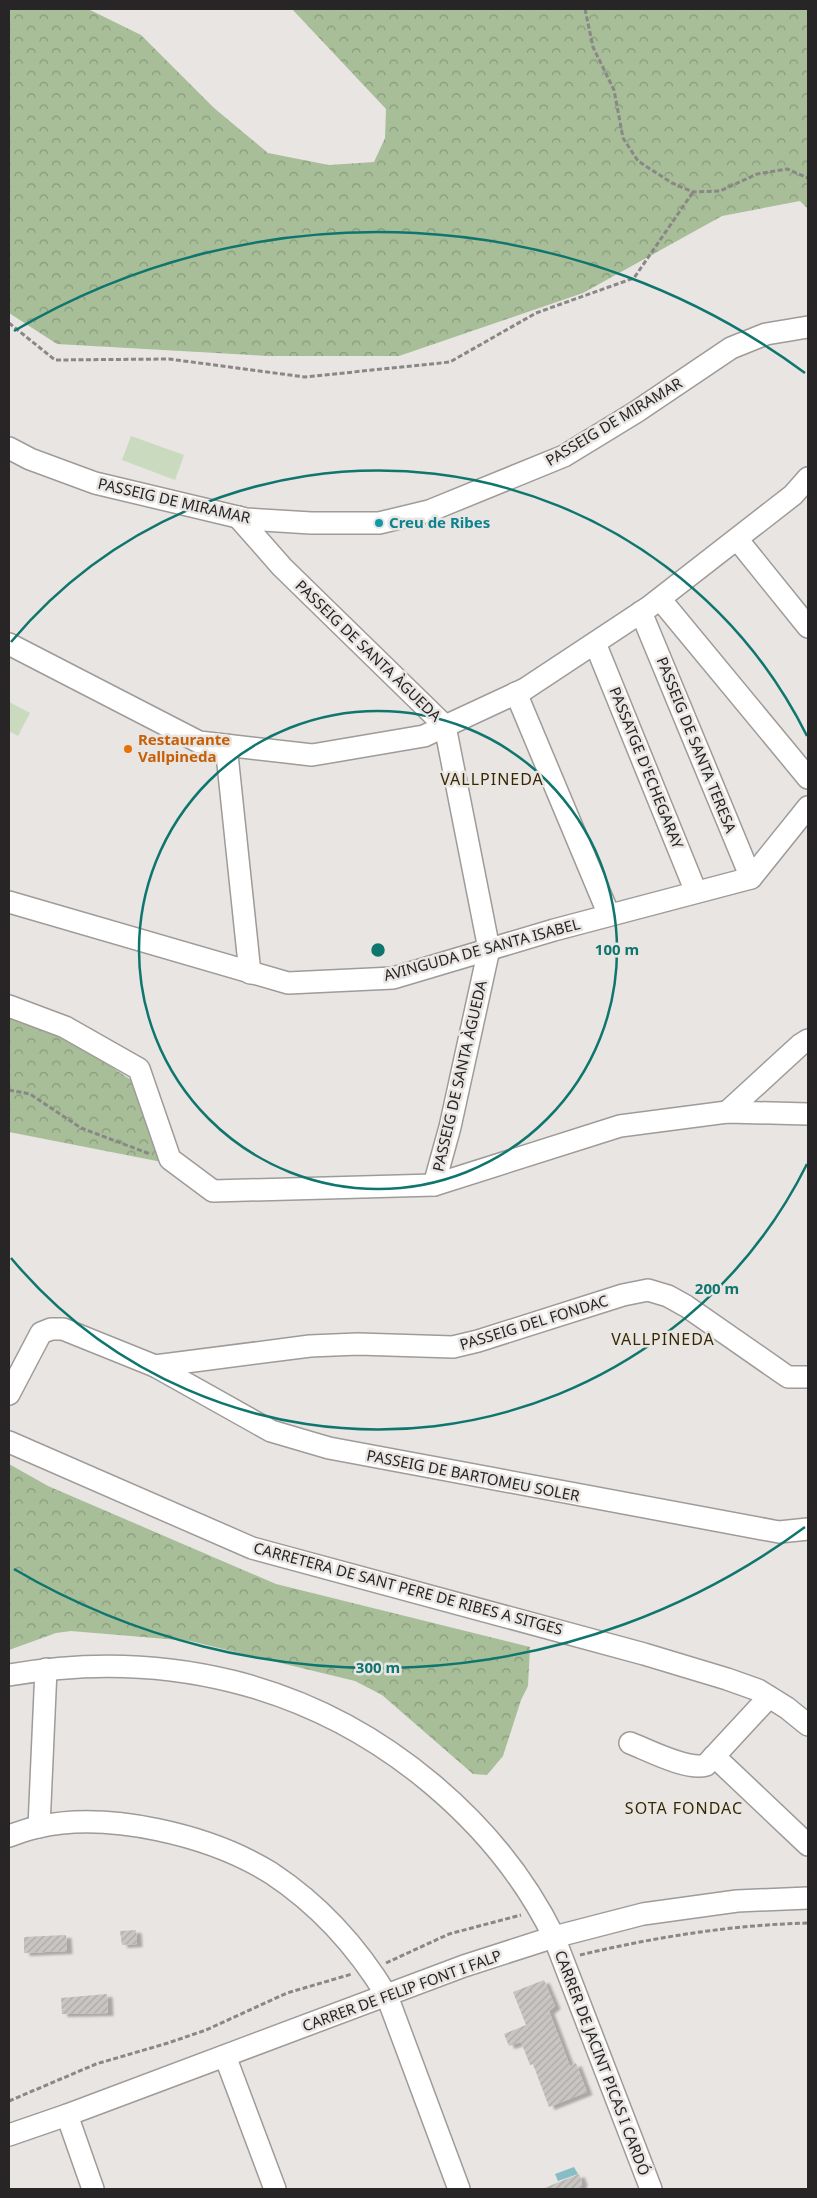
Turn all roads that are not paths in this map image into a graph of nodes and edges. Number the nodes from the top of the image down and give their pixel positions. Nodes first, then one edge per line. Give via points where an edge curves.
1 (808, 327) edge
2 (9, 448) edge
3 (808, 478) edge
4 (238, 517) junction
5 (737, 539) junction
6 (660, 599) junction
7 (641, 612) junction
8 (808, 627) edge
9 (596, 643) junction
10 (9, 644) edge
11 (516, 693) junction
12 (445, 726) junction
13 (226, 745) junction
14 (808, 778) edge
15 (808, 807) edge
16 (751, 878) junction
17 (696, 892) junction
18 (9, 902) edge
19 (609, 915) junction
20 (489, 949) junction
21 (250, 973) junction
22 (9, 1006) edge
23 (808, 1040) edge
24 (727, 1112) junction
25 (808, 1114) edge
26 (434, 1185) junction
27 (156, 1366) junction
28 (808, 1378) edge
29 (9, 1394) edge
30 (9, 1442) edge
31 (808, 1529) edge
32 (46, 1669) junction
33 (9, 1675) edge
34 (768, 1697) junction
35 (808, 1726) edge
36 (630, 1743) dead end
37 (714, 1756) junction
38 (39, 1827) junction
39 (9, 1836) edge
40 (808, 1845) edge
41 (808, 1898) edge
42 (554, 1937) junction
43 (387, 1996) junction
44 (225, 2056) junction
45 (67, 2115) junction
46 (9, 2135) edge
47 (93, 2189) edge
48 (275, 2189) edge
49 (459, 2189) edge
50 (650, 2189) edge

1 - 4 street, PASSEIG DE MIRAMAR via 766,334 731,348 564,456 429,512 379,523 311,523
2 - 4 street, PASSEIG DE MIRAMAR via 95,483
3 - 5 street via 793,496
4 - 12 street, PASSEIG DE SANTA ÀGUEDA via 282,567
5 - 6 street
5 - 8 street
6 - 7 street
6 - 14 street
7 - 9 street
7 - 16 street, PASSEIG DE SANTA TERESA
9 - 11 street
9 - 17 street, PASSATGE D'ECHEGARAY
10 - 13 street via 199,742
11 - 12 street
11 - 19 street
12 - 13 street via 424,736 312,755
12 - 20 street, PASSEIG DE SANTA ÀGUEDA
13 - 21 street
15 - 16 street
16 - 17 street, AVINGUDA DE SANTA ISABEL
17 - 19 street, AVINGUDA DE SANTA ISABEL
18 - 21 street, AVINGUDA DE SANTA ISABEL
19 - 20 street, AVINGUDA DE SANTA ISABEL
20 - 21 street, AVINGUDA DE SANTA ISABEL via 393,978 288,984
20 - 26 street, PASSEIG DE SANTA ÀGUEDA
22 - 26 street via 65,1028 139,1069 170,1160 213,1191
23 - 24 street
24 - 25 street
24 - 26 street via 620,1126
27 - 28 street, PASSEIG DEL FONDAC via 310,1346 453,1347 648,1290 686,1306 788,1376
27 - 29 street, PASSEIG DEL FONDAC via 70,1331 51,1329 41,1333
27 - 31 street, PASSEIG DE BARTOMEU SOLER via 271,1431 329,1448 779,1532
30 - 34 street, CARRETERA DE SANT PERE DE RIBES A SITGES via 252,1548 644,1654 727,1679
32 - 33 street, CARRER DE JACINT PICAS I CARDÓ
32 - 38 street
32 - 42 street, CARRER DE JACINT PICAS I CARDÓ via 138,1666 212,1676 278,1695 341,1723 373,1740 450,1799 489,1840 541,1911
34 - 35 street, CARRETERA DE SANT PERE DE RIBES A SITGES
34 - 37 street
36 - 37 street via 693,1765 706,1765
37 - 40 street
38 - 39 street
38 - 43 street via 84,1823 152,1828 198,1840 235,1855 271,1874 309,1903 346,1939 370,1968
41 - 42 street, CARRER DE FELIP FONT I FALP via 738,1901 644,1914
42 - 43 street, CARRER DE FELIP FONT I FALP via 464,1966
42 - 50 street, CARRER DE JACINT PICAS I CARDÓ
43 - 44 street, CARRER DE FELIP FONT I FALP
43 - 49 street
44 - 45 street, CARRER DE FELIP FONT I FALP
44 - 48 street
45 - 46 street, CARRER DE FELIP FONT I FALP
45 - 47 street

